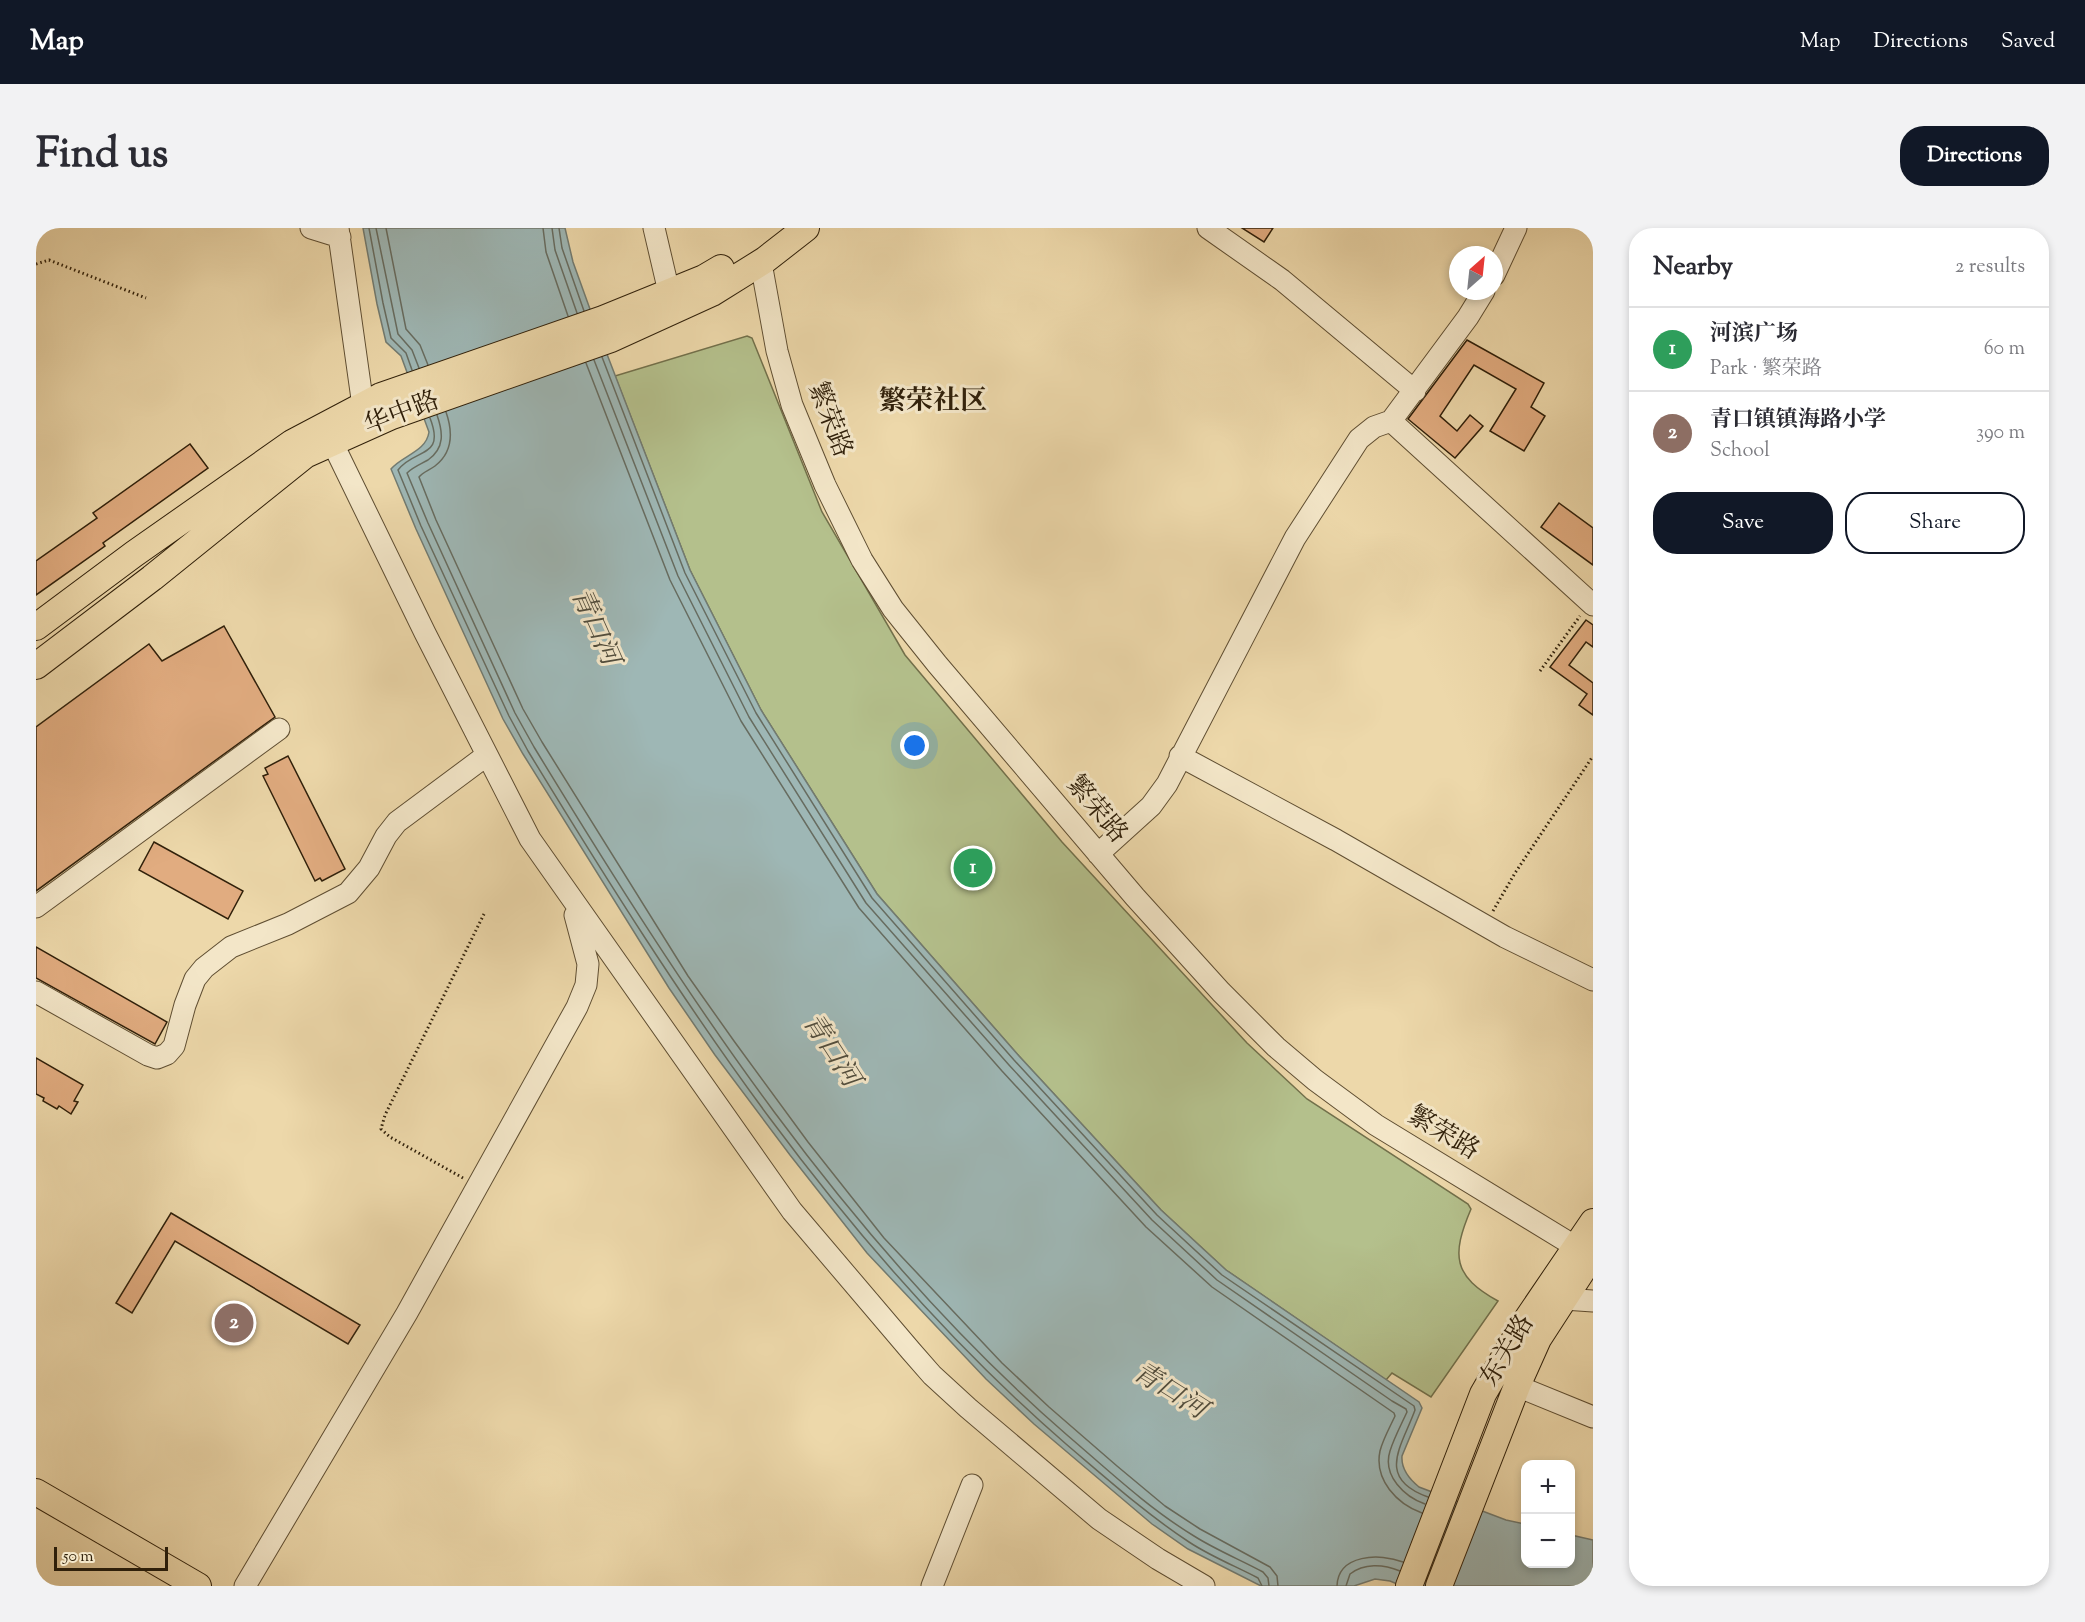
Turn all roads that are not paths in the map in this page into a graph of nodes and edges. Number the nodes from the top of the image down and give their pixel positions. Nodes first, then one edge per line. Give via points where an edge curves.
1 (311, 228) edge
2 (654, 228) edge
3 (778, 228) edge
4 (806, 228) edge
5 (1208, 228) edge
6 (1516, 228) edge
7 (339, 232) edge
8 (1503, 256) edge
9 (761, 263) junction
10 (669, 292) junction
11 (1478, 300) edge
12 (607, 329) junction
13 (1415, 391) junction
14 (379, 406) junction
15 (1391, 422) junction
16 (332, 442) junction
17 (1592, 604) edge
18 (36, 627) edge
19 (36, 666) edge
20 (279, 729) dead end
21 (487, 755) junction
22 (1180, 756) junction
23 (1098, 854) junction
24 (571, 900) junction
25 (36, 907) edge
26 (1593, 980) edge
27 (36, 992) edge
28 (1593, 1222) edge
29 (1585, 1250) edge
30 (1564, 1299) junction
31 (1593, 1301) edge
32 (1517, 1386) junction
33 (1593, 1417) edge
34 (972, 1485) dead end
35 (36, 1492) edge
36 (36, 1508) edge
37 (172, 1586) edge
38 (198, 1586) edge
39 (245, 1586) edge
40 (932, 1586) edge
41 (1204, 1586) edge
42 (1409, 1586) edge
43 (1439, 1586) edge

1 - 7 street
2 - 10 street
3 - 10 main road, 华中路 via 704,278
4 - 9 main road, 华中路
5 - 13 street via 1282,280
6 - 8 street
7 - 14 street
9 - 12 main road, 华中路 via 712,293
9 - 23 street, 繁荣路 via 777,351 792,405 862,560 893,609 937,664
10 - 12 main road, 华中路
11 - 13 street
12 - 14 main road, 华中路
13 - 15 street
14 - 16 main road, 华中路
14 - 18 main road, 华中路 via 292,443
15 - 17 street
15 - 22 street via 1374,427 1359,439 1295,538
16 - 19 main road, 华中路 via 305,455
16 - 21 street
20 - 25 street
21 - 24 street via 530,839
21 - 27 street via 397,822 369,868 348,893 288,924 231,947 204,968 191,988 174,1046 167,1054 157,1058 148,1055
22 - 23 street via 1151,806
22 - 26 street via 1505,938
23 - 29 street, 繁荣路 via 1244,1016 1314,1080 1376,1125
24 - 39 street via 588,964 586,985 577,1007 407,1313
24 - 41 street via 792,1211 932,1375 1099,1519
28 - 29 main road, 东关路
29 - 30 main road, 东关路
29 - 42 main road, 东关路 via 1523,1324 1483,1394
30 - 31 street
30 - 32 main road, 东关路 via 1538,1339
32 - 33 street
32 - 43 main road, 东关路
34 - 40 street
35 - 38 main road
36 - 37 main road

